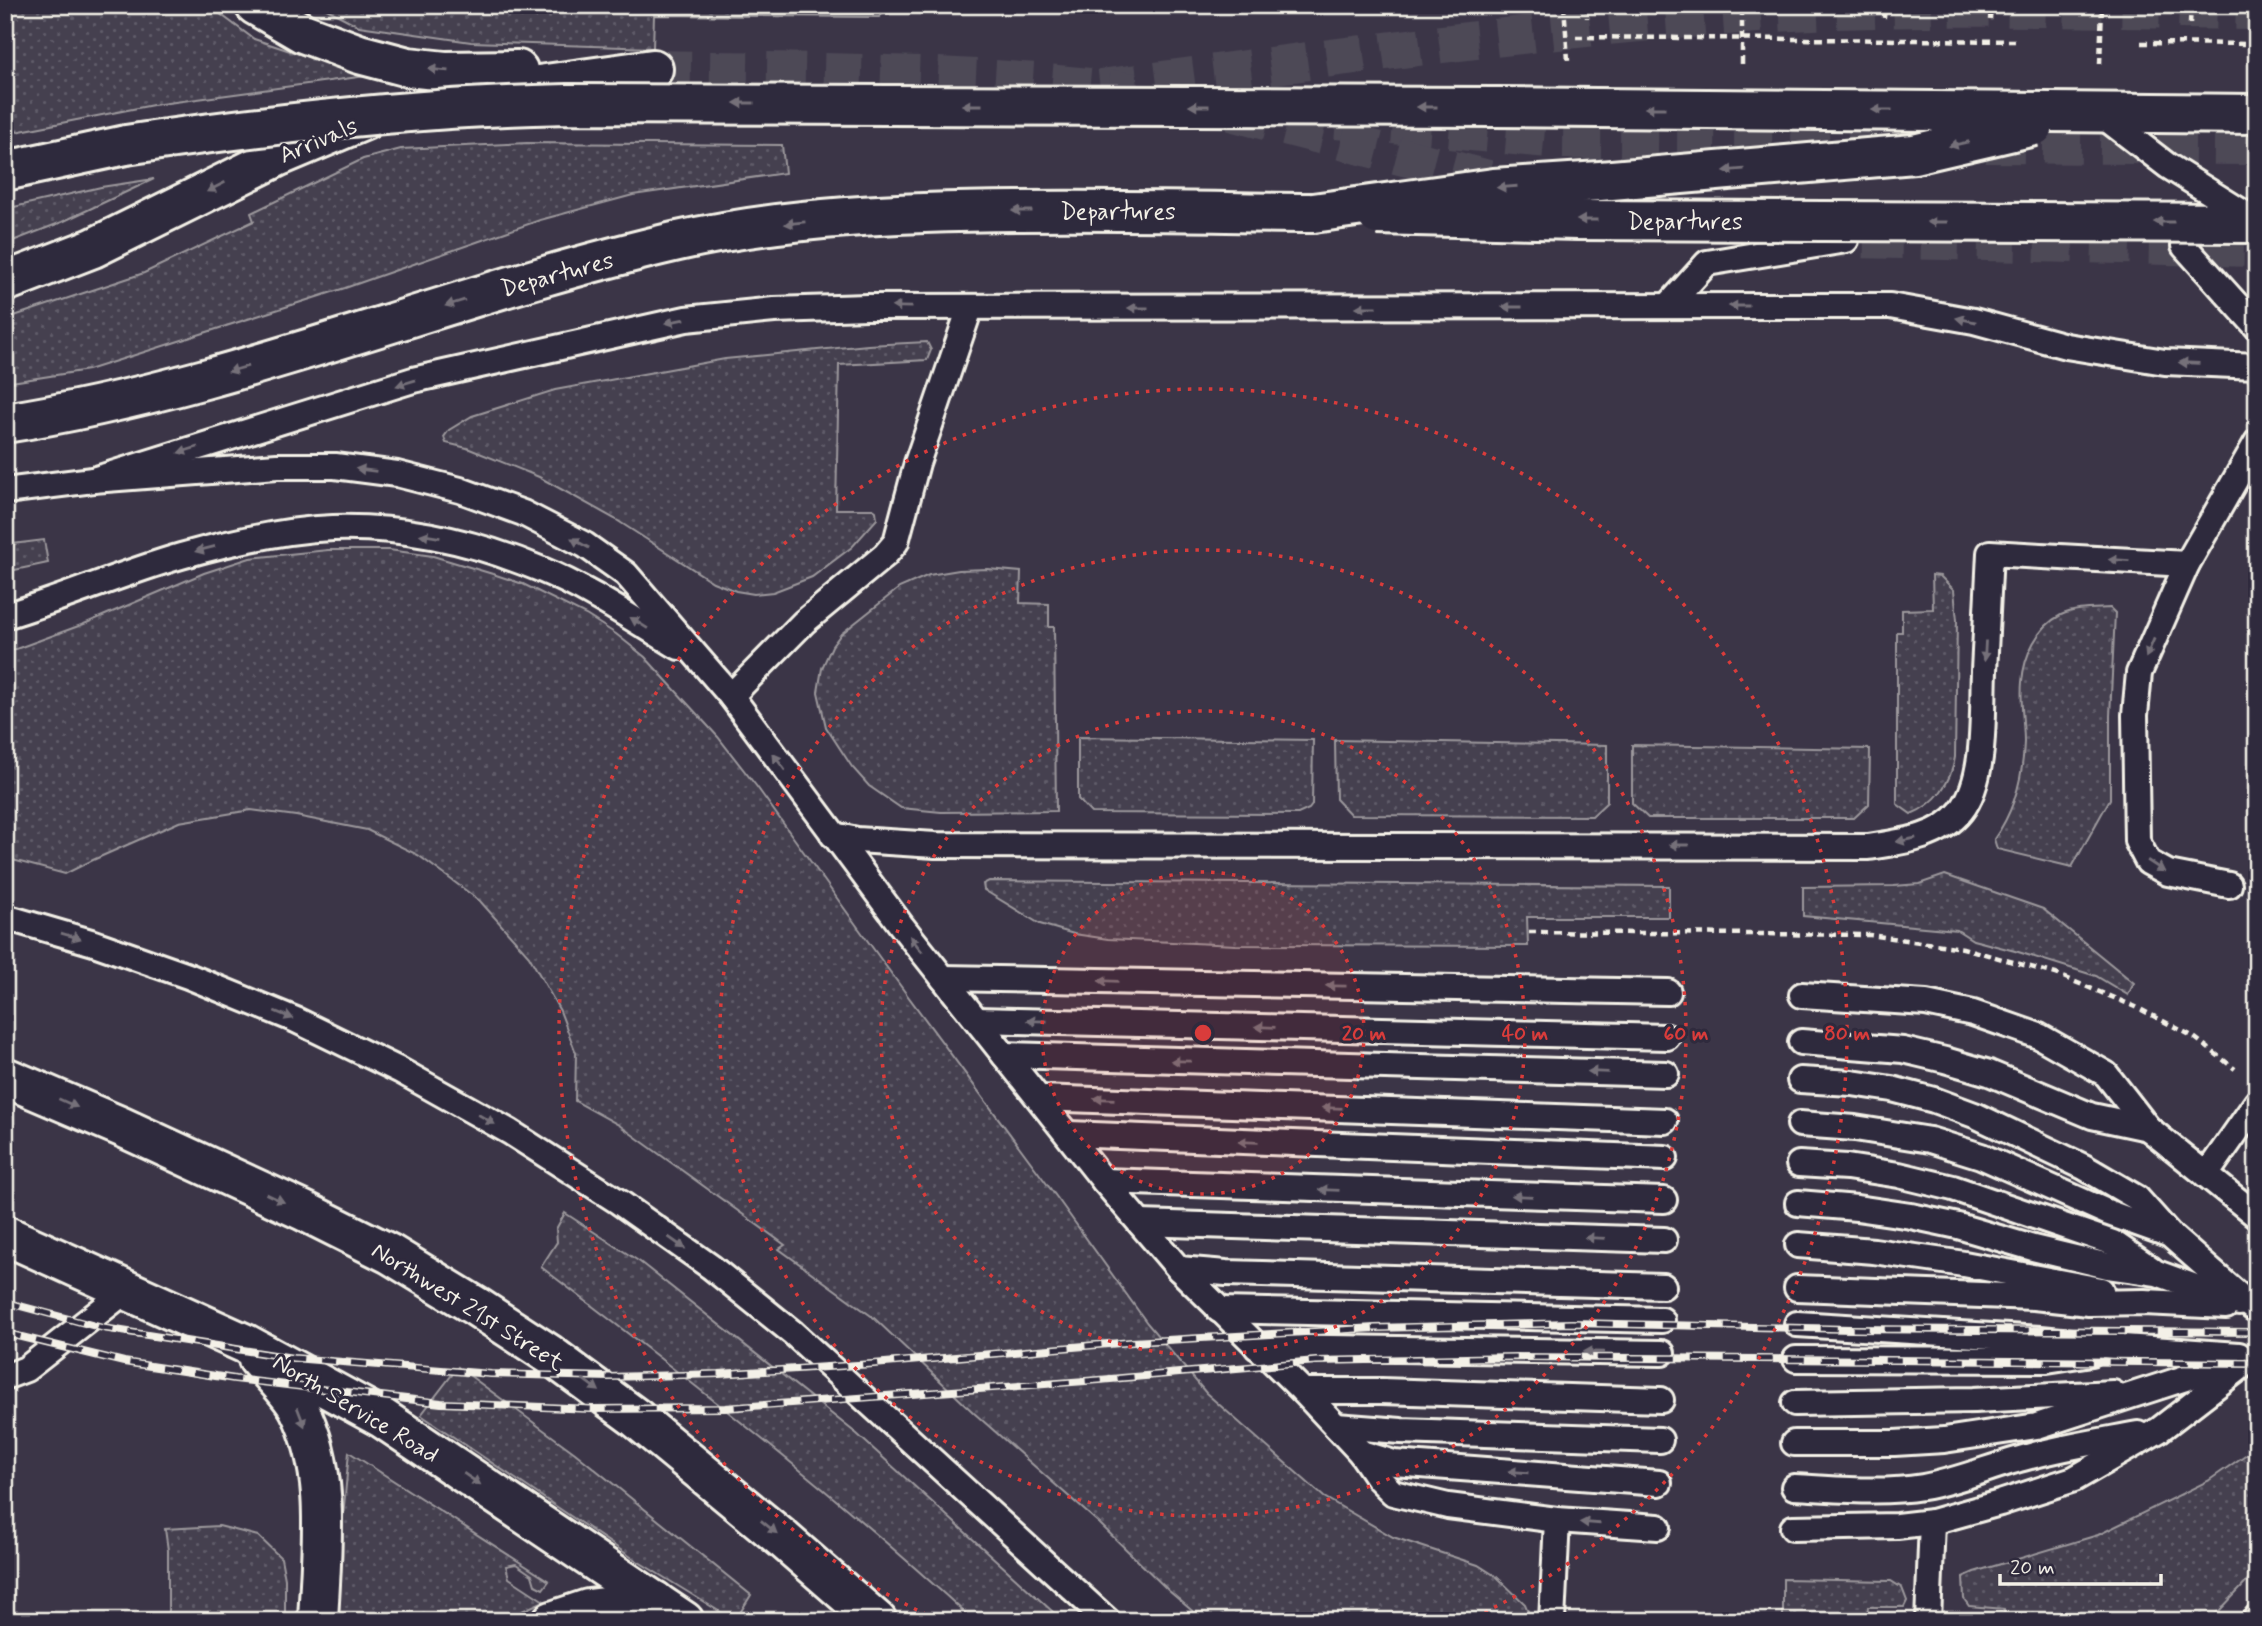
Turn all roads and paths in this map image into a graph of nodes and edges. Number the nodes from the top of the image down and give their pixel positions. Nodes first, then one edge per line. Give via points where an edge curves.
1 (255, 5) edge
2 (1587, 5) edge
3 (1885, 5) edge
4 (1991, 5) edge
5 (2191, 5) edge
6 (1587, 18) dead end
7 (1884, 18) dead end
8 (1990, 20) dead end
9 (2190, 24) dead end
10 (1576, 37) dead end
11 (2017, 41) dead end
12 (2141, 43) dead end
13 (2257, 44) edge
14 (2098, 112) junction
15 (2257, 114) edge
16 (5, 171) edge
17 (1314, 214) junction
18 (2257, 222) edge
19 (1846, 240) dead end
20 (2184, 246) dead end
21 (5, 282) edge
22 (1668, 306) junction
23 (970, 308) junction
24 (2257, 327) edge
25 (2257, 366) edge
26 (5, 422) edge
27 (2257, 442) edge
28 (93, 480) junction
29 (5, 491) edge
30 (2187, 564) junction
31 (5, 616) edge
32 (697, 659) junction
33 (731, 696) junction
34 (833, 835) junction
35 (2229, 885) dead end
36 (5, 917) edge
37 (943, 978) junction
38 (1668, 992) dead end
39 (1802, 995) dead end
40 (977, 1020) junction
41 (1667, 1037) dead end
42 (1801, 1042) dead end
43 (1004, 1055) junction
44 (1666, 1074) dead end
45 (5, 1077) edge
46 (1801, 1080) dead end
47 (1039, 1098) junction
48 (2257, 1102) edge
49 (1665, 1121) dead end
50 (1800, 1124) dead end
51 (2148, 1128) junction
52 (1069, 1134) junction
53 (1665, 1158) dead end
54 (1799, 1164) dead end
55 (2206, 1175) junction
56 (1104, 1181) junction
57 (1664, 1200) dead end
58 (1798, 1203) dead end
59 (2257, 1216) edge
60 (1140, 1223) junction
61 (5, 1235) edge
62 (2170, 1235) junction
63 (1664, 1240) dead end
64 (1797, 1245) dead end
65 (1179, 1269) junction
66 (2157, 1273) junction
67 (1663, 1286) dead end
68 (1797, 1288) dead end
69 (127, 1290) junction
70 (2144, 1302) junction
71 (2255, 1308) edge
72 (1219, 1310) junction
73 (1662, 1320) dead end
74 (1797, 1324) dead end
75 (246, 1343) junction
76 (1257, 1347) junction
77 (2123, 1347) junction
78 (1662, 1353) dead end
79 (2256, 1356) edge
80 (1796, 1359) dead end
81 (5, 1377) edge
82 (1303, 1391) junction
83 (2138, 1392) junction
84 (1661, 1400) dead end
85 (1795, 1403) dead end
86 (1336, 1426) junction
87 (2160, 1430) junction
88 (1660, 1440) dead end
89 (1794, 1443) dead end
90 (1361, 1453) junction
91 (1659, 1483) dead end
92 (1794, 1487) dead end
93 (1557, 1520) junction
94 (1932, 1522) junction
95 (1658, 1527) dead end
96 (1793, 1528) dead end
97 (669, 1611) edge
98 (318, 1621) edge
99 (552, 1621) edge
100 (877, 1621) edge
101 (1108, 1621) edge
102 (1552, 1621) edge
103 (1928, 1621) edge

1 - 21 main road, Arrivals via 303,33 408,67 445,71 653,69 473,94 363,121 278,157 93,248
2 - 6 path
3 - 7 path
4 - 8 path
5 - 9 path
10 - 11 path, bridge
12 - 13 path
14 - 15 main road, bridge
14 -> 16 main road, bridge via 492,105 223,130
14 -> 17 main road, bridge via 1914,154 1494,188
14 - 18 lane, bridge via 2168,166
18 -> 17 main road, Departures, bridge via 1577,220
17 -> 26 main road, Departures via 971,212 762,226 680,241 508,286 130,399
19 - 22 lane via 1707,264
20 - 24 lane
22 -> 23 lane
25 -> 22 lane via 2165,362 2066,346 1973,321 1889,306
23 -> 28 lane via 787,310 686,319 413,380
23 - 33 lane via 896,542 804,622
27 - 30 lane
28 - 29 lane
32 -> 28 lane via 626,574 585,545 523,513 460,490 397,474 335,466
30 -> 34 lane via 1990,553 1980,748 1973,790 1949,822 1912,839 1868,847 935,845
30 -> 35 lane via 2139,673 2137,841 2148,862 2168,873
32 -> 31 lane via 542,569 455,541 373,529 300,531 225,544
32 - 33 lane
34 -> 33 lane
37 -> 34 lane
36 -> 101 lane via 188,976 296,1020 401,1070 543,1153 710,1267 793,1333
38 -> 37 lane
37 - 40 lane
39 - 51 lane via 1926,1003 1973,1013 2039,1036 2106,1074
41 -> 40 lane
40 - 43 lane
42 - 51 lane via 1903,1050 1945,1059 2092,1116
44 -> 43 lane
43 - 47 lane
45 -> 100 main road, Northwest 21st Street via 304,1211 390,1254 477,1307 636,1418
46 - 62 lane via 1892,1089 1977,1116 2137,1198
49 -> 47 lane
47 - 52 lane
48 - 55 lane
50 - 62 lane via 1930,1140 1982,1156
51 - 55 lane
53 -> 52 lane
52 - 56 lane
54 - 66 lane via 1886,1173 1953,1188 2113,1243
55 - 59 lane
57 -> 56 lane
56 - 60 lane
58 - 66 lane via 1910,1216 2108,1266
63 -> 60 lane
60 - 65 lane
61 - 69 main road, North Service Road
62 - 71 lane
64 - 70 lane via 1964,1264
65 - 67 lane
65 - 72 lane
66 - 71 lane
68 - 70 lane
69 - 75 main road, North Service Road
69 - 81 lane via 26,1368
70 - 71 lane
72 - 73 lane
72 - 76 lane
74 - 77 lane
75 -> 97 main road, North Service Road via 382,1419
75 -> 98 main road via 298,1408 317,1461 322,1522
78 -> 76 lane
76 - 82 lane
77 - 79 lane
77 - 80 lane via 2047,1360
79 - 83 lane
79 - 87 lane
82 - 84 lane
82 - 86 lane
83 - 85 lane
83 - 89 lane via 2077,1415 2006,1431 1894,1443
86 - 88 lane
86 - 90 lane
87 - 92 lane via 2027,1457 1925,1487 1895,1491
87 - 94 lane via 2074,1479
91 -> 90 lane via 1394,1464
90 - 93 lane via 1394,1493 1448,1507
95 -> 93 lane
93 - 102 lane
94 - 96 lane via 1898,1527
94 - 103 lane
97 - 99 main road via 588,1609

